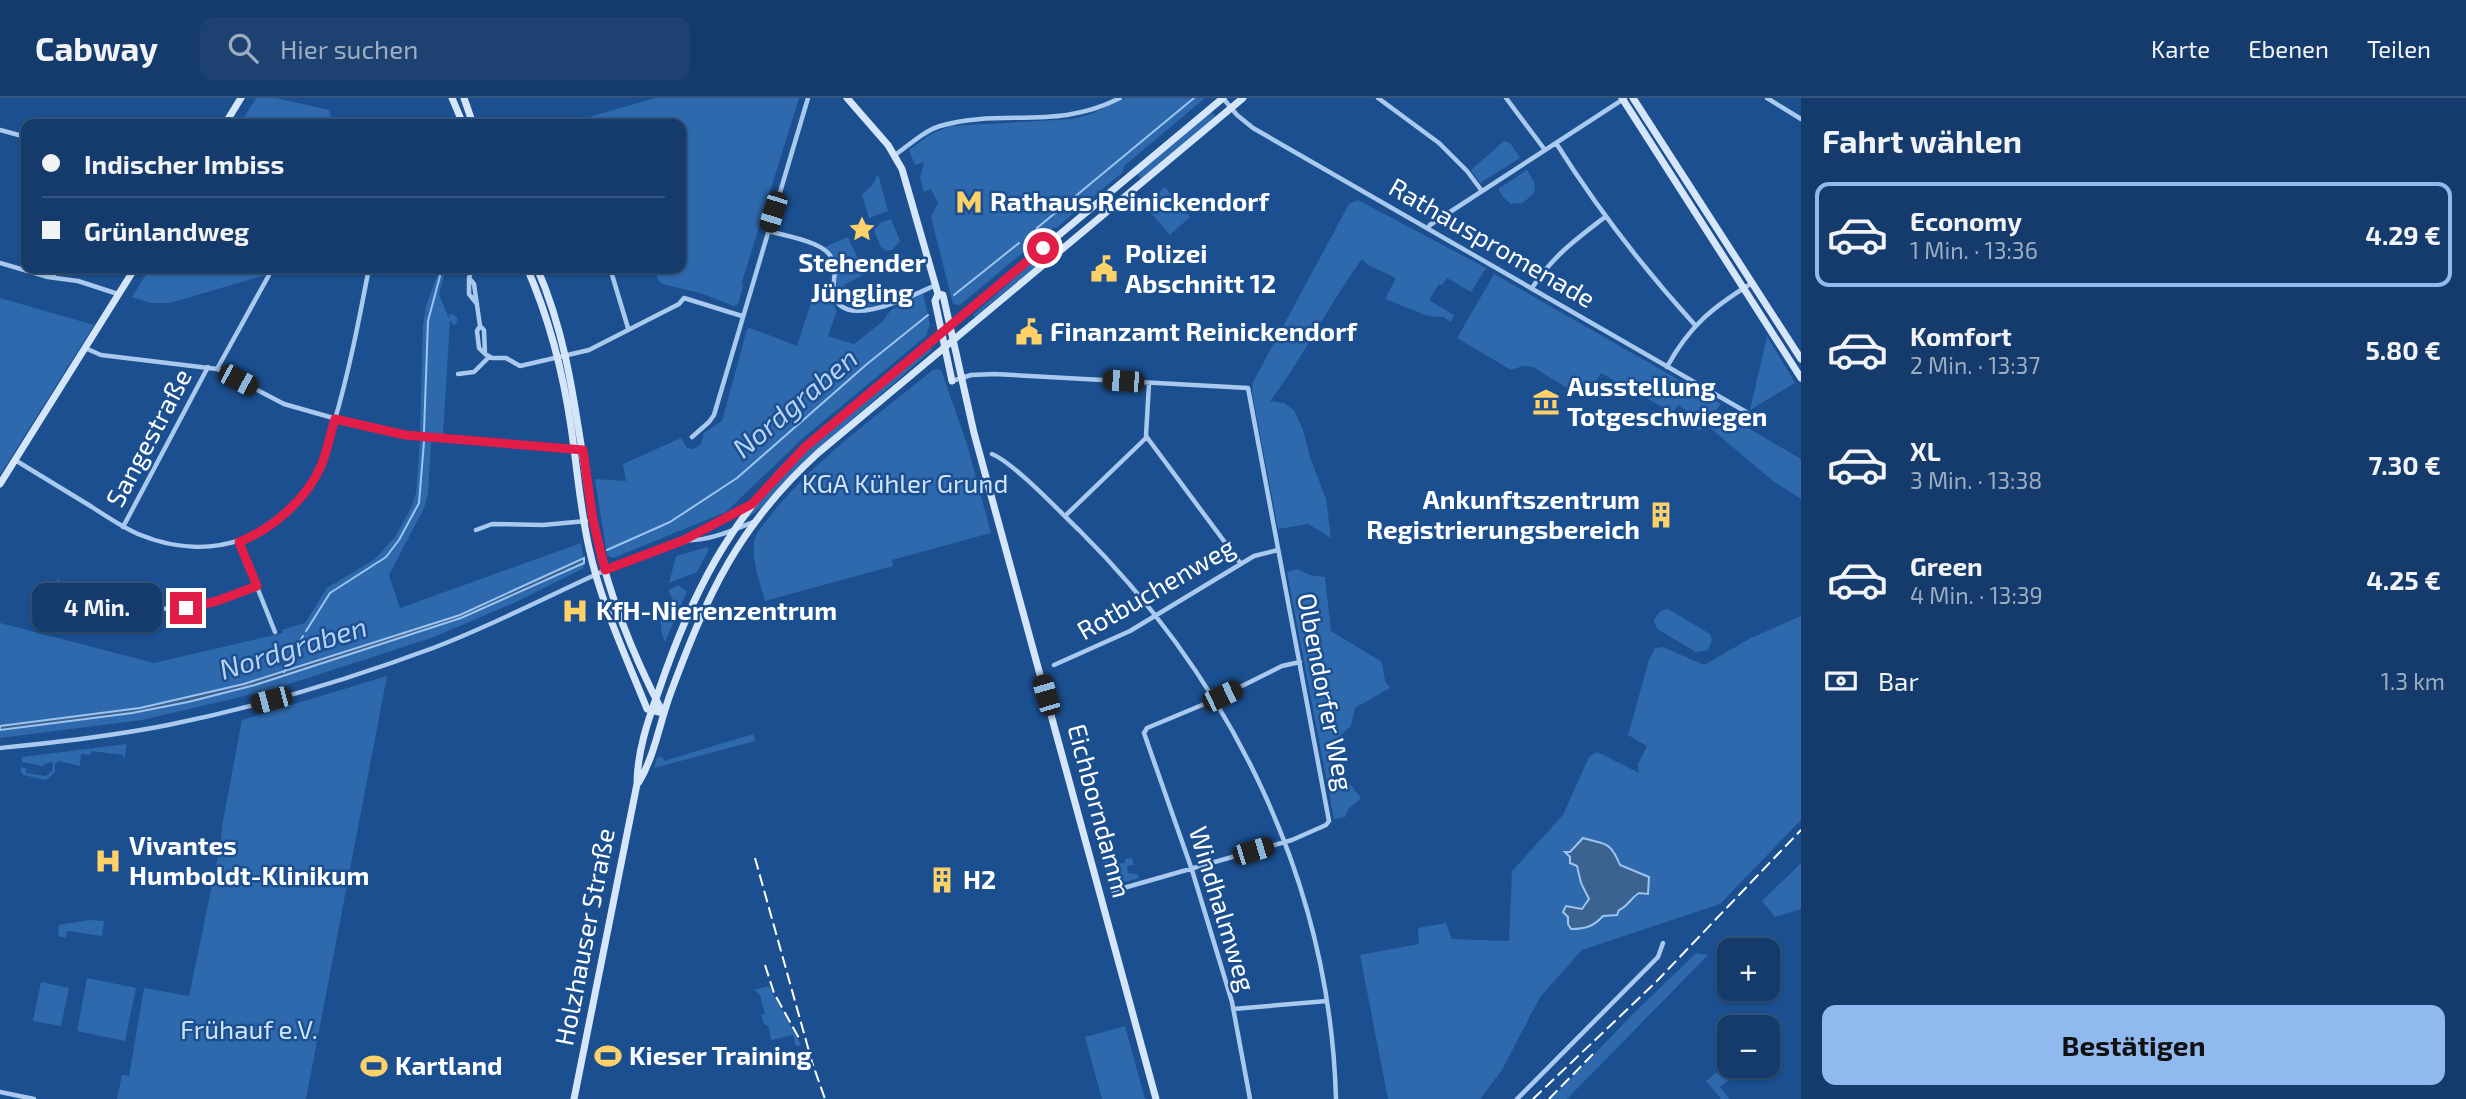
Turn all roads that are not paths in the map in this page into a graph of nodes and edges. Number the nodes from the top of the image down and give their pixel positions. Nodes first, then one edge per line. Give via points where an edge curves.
1 (241, 98) edge
2 (452, 98) edge
3 (464, 98) edge
4 (807, 98) edge
5 (847, 98) edge
6 (1120, 98) edge
7 (1223, 98) edge
8 (1243, 98) edge
9 (1377, 98) edge
10 (1506, 98) edge
11 (1633, 98) edge
12 (1767, 98) edge
13 (1623, 99) edge
14 (1231, 108) junction
15 (228, 119) edge
16 (461, 119) edge
17 (472, 119) edge
18 (1801, 119) edge
19 (0, 130) edge
20 (21, 136) edge
21 (1556, 143) junction
22 (1545, 150) junction
23 (895, 155) junction
24 (1482, 191) junction
25 (1605, 217) junction
26 (1428, 228) junction
27 (768, 230) junction
28 (1063, 231) junction
29 (1072, 241) junction
30 (0, 263) edge
31 (21, 269) edge
32 (38, 273) edge
33 (54, 273) edge
34 (132, 273) edge
35 (368, 273) edge
36 (470, 273) edge
37 (529, 273) edge
38 (539, 273) edge
39 (612, 273) edge
40 (269, 275) dead end
41 (53, 277) junction
42 (1752, 283) junction
43 (1532, 288) junction
44 (1744, 288) junction
45 (937, 290) junction
46 (118, 295) junction
47 (966, 312) junction
48 (742, 316) junction
49 (974, 322) junction
50 (1695, 325) junction
51 (950, 326) junction
52 (628, 328) junction
53 (941, 333) junction
54 (952, 340) junction
55 (944, 347) junction
56 (85, 348) junction
57 (487, 355) junction
58 (562, 358) junction
59 (1801, 359) edge
60 (208, 367) junction
61 (1667, 367) junction
62 (217, 369) junction
63 (458, 374) dead end
64 (1800, 374) edge
65 (961, 378) junction
66 (952, 381) joint
67 (1149, 383) junction
68 (1748, 413) dead end
69 (335, 419) junction
70 (692, 437) dead end
71 (1147, 437) junction
72 (574, 450) junction
73 (583, 450) junction
74 (992, 454) dead end
75 (15, 460) junction
76 (0, 484) edge
77 (752, 504) junction
78 (1065, 516) junction
79 (593, 520) junction
80 (583, 521) junction
81 (755, 521) junction
82 (123, 527) junction
83 (476, 530) dead end
84 (732, 531) junction
85 (684, 540) junction
86 (239, 542) junction
87 (1278, 550) junction
88 (1241, 564) junction
89 (605, 570) junction
90 (596, 575) junction
91 (58, 583) dead end
92 (257, 586) junction
93 (1156, 616) junction
94 (275, 632) dead end
95 (670, 657) junction
96 (682, 661) junction
97 (1300, 662) junction
98 (1054, 665) dead end
99 (656, 699) junction
100 (1214, 700) junction
101 (651, 711) junction
102 (663, 713) junction
103 (0, 748) edge
104 (638, 784) junction
105 (1286, 841) junction
106 (1192, 870) junction
107 (1113, 891) dead end
108 (1663, 943) dead end
109 (1327, 1001) junction
110 (1233, 1009) junction
111 (0, 1093) edge
112 (34, 1099) edge
113 (574, 1099) edge
114 (1156, 1099) edge
115 (1250, 1099) edge
116 (1336, 1099) edge
117 (1517, 1099) edge

1 - 15 main road
2 - 16 main road
3 - 17 main road
4 - 27 street
5 - 23 main road, Eichborndamm
6 - 23 street via 1066,116 966,120 942,126
7 - 14 street, Rathauspromenade
7 - 28 main road, Holzhauser Straße
8 - 14 main road, Holzhauser Straße
9 - 24 street via 1439,143
10 - 22 street
11 - 42 main road
12 - 18 street
13 - 21 street
13 - 44 main road
14 - 26 street, Rathauspromenade via 1253,128
14 - 29 main road, Holzhauser Straße
19 - 20 street
21 - 22 street
21 - 25 street
22 - 24 street
23 - 45 main road, Eichborndamm via 907,181
24 - 26 street
25 - 43 street via 1560,251
25 - 50 street
26 - 43 street, Rathauspromenade
27 - 45 street via 826,250 835,265 833,292 842,306 860,311 879,309
27 - 48 street
28 - 29 main road
28 - 47 main road, Holzhauser Straße
29 - 49 main road, Holzhauser Straße
30 - 31 street
32 - 41 street
33 - 41 street
34 - 46 main road
35 - 69 street
36 - 57 street
37 - 58 main road
38 - 58 main road
39 - 52 street
40 - 62 street, Sangestraße
41 - 46 street
42 - 44 street
42 - 59 main road
43 - 61 street, Rathauspromenade
44 - 50 street
44 - 64 main road
45 - 51 main road, Eichborndamm via 943,295
45 - 53 main road, Eichborndamm
46 - 56 main road
47 - 49 main road
47 - 51 main road, Holzhauser Straße
48 - 52 street via 684,298
48 - 70 street via 713,418
49 - 54 main road, Holzhauser Straße
50 - 61 street
51 - 53 main road, Holzhauser Straße
51 - 54 main road, Eichborndamm
52 - 58 street via 589,350
53 - 55 main road, Eichborndamm
53 - 77 main road, Holzhauser Straße via 804,448
54 - 55 main road, Holzhauser Straße
54 - 65 main road, Eichborndamm
55 - 66 main road, Eichborndamm
55 - 81 main road, Holzhauser Straße via 818,453
56 - 60 street via 101,355
56 - 75 main road
57 - 58 street via 520,366
57 - 63 street via 474,372
58 - 72 main road
58 - 73 main road via 577,407
60 - 62 street
60 - 82 street, Sangestraße
61 - 68 street, Rathauspromenade
62 - 69 street via 284,404
65 - 66 street
65 - 67 street via 995,374
65 - 114 main road, Eichborndamm
67 - 71 street
67 - 87 street, Olbendorfer Weg via 1248,388
69 - 72 street via 405,435
69 - 86 street via 322,465 302,495 274,523
71 - 78 street
71 - 88 street
72 - 73 street
72 - 80 main road
73 - 79 main road
74 - 78 street
75 - 76 main road
75 - 82 street
77 - 84 main road, Holzhauser Straße
77 - 85 street
78 - 93 street
79 - 80 street
79 - 89 main road
80 - 83 street via 492,524
80 - 90 main road
81 - 84 street
81 - 96 main road, Holzhauser Straße via 715,584
82 - 86 street via 178,545
84 - 85 street
84 - 95 main road, Holzhauser Straße via 695,596
85 - 89 street
86 - 92 street
87 - 88 street, Rotbuchenweg
87 - 97 street, Olbendorfer Weg
88 - 93 street, Rotbuchenweg
89 - 90 street
89 - 99 main road
90 - 101 main road
90 - 103 street via 433,648 271,700 112,735
91 - 92 street via 65,590 108,603 157,610 200,606
92 - 94 street
93 - 98 street, Rotbuchenweg
93 - 100 street
95 - 96 main road
95 - 99 main road, Holzhauser Straße
96 - 102 main road, Holzhauser Straße
97 - 100 street
97 - 105 street, Olbendorfer Weg via 1330,817 1326,825
99 - 101 main road, Holzhauser Straße
99 - 102 main road
100 - 105 street
100 - 106 street, Windhalmweg via 1144,733
101 - 102 main road
101 - 104 main road, Holzhauser Straße via 637,767
102 - 104 main road, Holzhauser Straße via 647,769
104 - 113 main road, Holzhauser Straße
105 - 106 street, Olbendorfer Weg
105 - 109 street
106 - 107 street, Olbendorfer Weg
106 - 110 street, Windhalmweg
108 - 117 street via 1658,957
109 - 110 street
109 - 116 street
110 - 115 street, Windhalmweg
111 - 112 street

